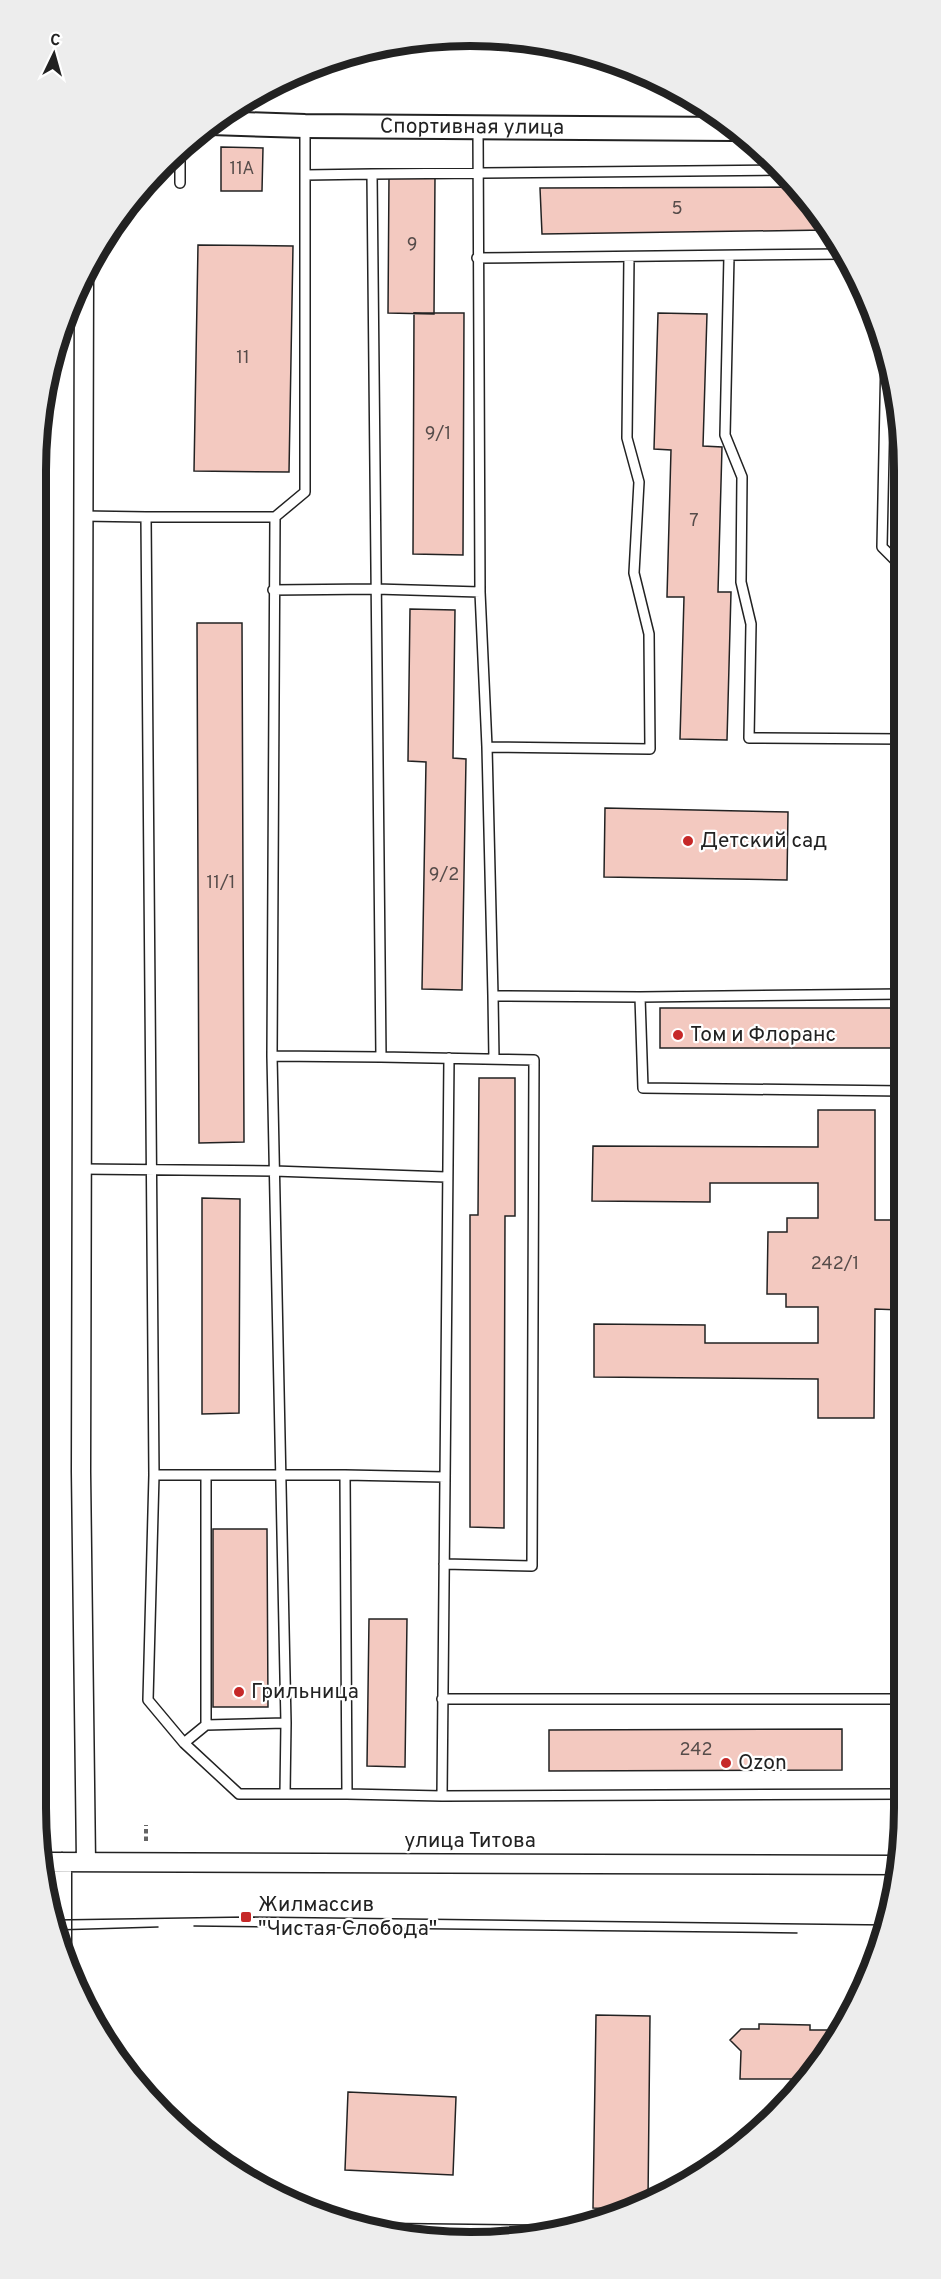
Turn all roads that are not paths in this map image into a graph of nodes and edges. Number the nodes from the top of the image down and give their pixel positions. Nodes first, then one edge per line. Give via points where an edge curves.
1 (227, 124) edge
2 (305, 126) junction
3 (478, 127) junction
4 (722, 129) edge
5 (180, 162) edge
6 (769, 170) edge
7 (478, 172) junction
8 (372, 174) junction
9 (306, 175) junction
10 (180, 183) dead end
11 (835, 254) edge
12 (729, 255) junction
13 (629, 257) junction
14 (477, 258) junction
15 (84, 297) edge
16 (885, 385) edge
17 (83, 516) junction
18 (146, 517) junction
19 (275, 517) junction
20 (894, 559) edge
21 (376, 589) junction
22 (273, 591) junction
23 (480, 592) junction
24 (894, 739) edge
25 (487, 747) junction
26 (894, 994) edge
27 (493, 996) junction
28 (640, 997) junction
29 (272, 1056) junction
30 (381, 1057) junction
31 (449, 1058) junction
32 (494, 1059) junction
33 (894, 1090) edge
34 (82, 1169) junction
35 (152, 1170) junction
36 (274, 1171) junction
37 (446, 1177) junction
38 (280, 1474) junction
39 (345, 1474) junction
40 (154, 1475) junction
41 (206, 1475) junction
42 (445, 1477) junction
43 (444, 1564) junction
44 (894, 1698) edge
45 (442, 1699) junction
46 (286, 1723) junction
47 (206, 1725) junction
48 (184, 1743) junction
49 (285, 1794) junction
50 (347, 1794) junction
51 (894, 1794) edge
52 (442, 1797) junction
53 (53, 1862) edge
54 (86, 1862) junction
55 (891, 1865) edge
56 (56, 1898) edge

1 - 2 street, Спортивная улица
2 - 3 street, Спортивная улица
2 - 9 lane
3 - 4 street, Спортивная улица
3 - 7 lane
5 - 10 lane
6 - 7 lane
7 - 8 lane
7 - 14 lane
8 - 9 lane
8 - 21 lane
9 - 19 lane via 304,492
11 - 12 lane
12 - 13 lane
12 - 24 lane via 725,435 742,477 741,582 751,624 749,738
13 - 14 lane
13 - 25 lane via 627,438 639,482 634,573 649,634 650,749
14 - 23 lane
15 - 17 street
16 - 20 lane via 882,547
17 - 18 lane
17 - 34 street
18 - 19 lane
18 - 35 lane
19 - 22 lane
21 - 22 lane
21 - 23 lane
21 - 30 lane
22 - 29 lane
23 - 25 lane
25 - 27 lane
26 - 28 lane
27 - 28 lane
27 - 32 lane
28 - 33 lane via 643,1088
29 - 30 lane
29 - 36 lane
30 - 31 lane
31 - 32 lane
31 - 37 lane
32 - 43 lane via 534,1060 532,1566
34 - 35 lane
34 - 54 street
35 - 36 lane
35 - 40 lane
36 - 37 lane
36 - 38 lane
37 - 42 lane
38 - 39 lane
38 - 41 lane
38 - 46 lane
39 - 42 lane
39 - 50 lane
40 - 41 lane
40 - 48 lane via 148,1700
41 - 47 lane
42 - 43 lane
43 - 45 lane
44 - 45 lane
45 - 52 lane
46 - 47 lane
46 - 49 lane
47 - 48 lane
48 - 49 lane via 239,1794
49 - 50 lane
50 - 52 lane
51 - 52 lane
53 - 54 street, улица Титова
53 - 56 street
54 - 55 street, улица Титова

